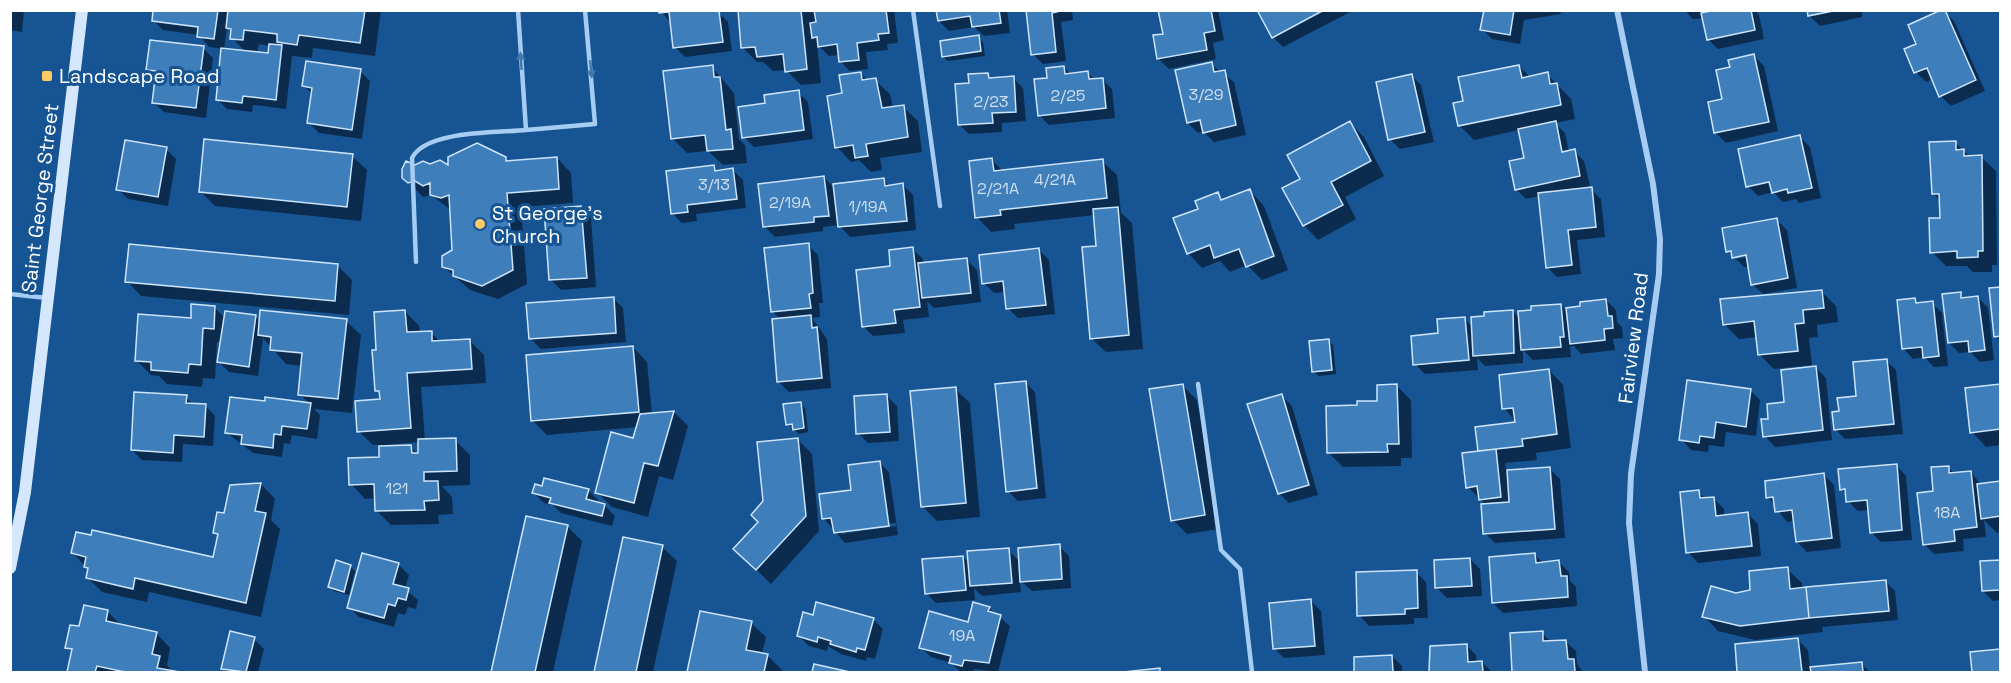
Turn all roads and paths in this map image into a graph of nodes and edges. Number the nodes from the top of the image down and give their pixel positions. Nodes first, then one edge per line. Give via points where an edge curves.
1 (82, 10) edge
2 (518, 10) edge
3 (585, 10) edge
4 (913, 10) edge
5 (1617, 10) edge
6 (526, 130) junction
7 (940, 206) dead end
8 (416, 262) dead end
9 (10, 294) edge
10 (48, 298) junction
11 (1198, 384) dead end
12 (11, 562) edge
13 (1252, 672) edge
14 (1645, 672) edge

1 - 10 main road, Saint George Street
6 -> 2 lane
3 -> 6 lane via 595,124
4 - 7 lane
5 - 14 street, Fairview Road via 1653,184 1660,239 1659,274 1631,474 1629,523
6 - 8 lane via 444,138 416,150 412,158
9 - 10 lane
10 - 12 main road, Saint George Street via 25,492
11 - 13 lane via 1221,550 1240,569

